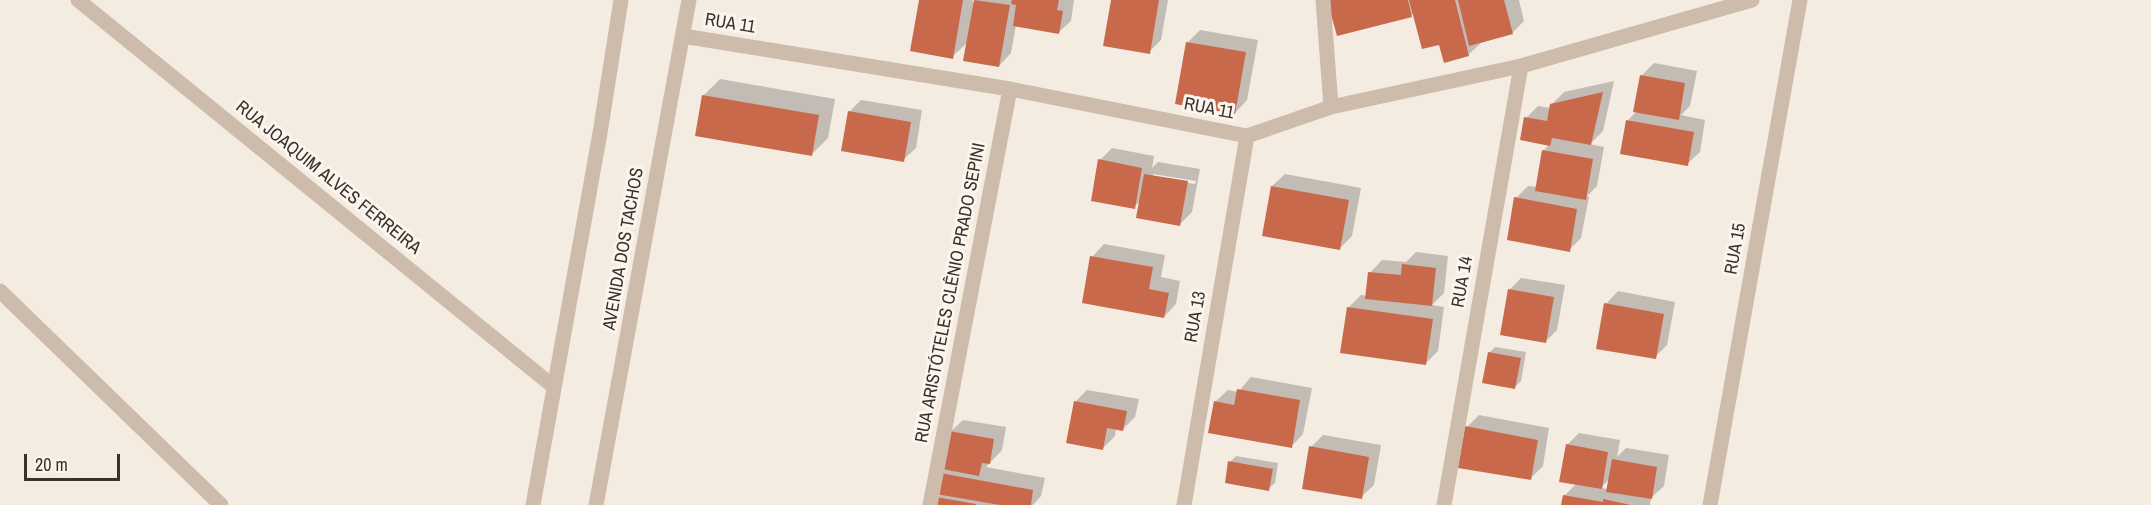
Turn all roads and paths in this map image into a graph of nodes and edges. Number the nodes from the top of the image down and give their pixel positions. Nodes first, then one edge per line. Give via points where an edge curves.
1 (78, 0) edge
2 (621, 0) edge
3 (689, 0) edge
4 (1323, 0) edge
5 (1752, 0) edge
6 (1800, 0) edge
7 (683, 36) junction
8 (1521, 66) junction
9 (1010, 89) junction
10 (1331, 106) junction
11 (1247, 136) junction
12 (0, 291) edge
13 (554, 387) junction
14 (220, 505) edge
15 (533, 505) edge
16 (596, 505) edge
17 (930, 505) edge
18 (1184, 505) edge
19 (1444, 505) edge
20 (1710, 505) edge

1 - 13 street, RUA JOAQUIM ALVES FERREIRA
2 - 13 street
3 - 7 street, AVENIDA DOS TACHOS
4 - 10 street
5 - 8 street, RUA 11
6 - 20 street, RUA 15
7 - 9 street, RUA 11
7 - 16 street, AVENIDA DOS TACHOS
8 - 10 street, RUA 11
8 - 19 street, RUA 14
9 - 11 street, RUA 11
9 - 17 street, RUA ARISTÓTELES CLÊNIO PRADO SEPINI
10 - 11 street, RUA 11
11 - 18 street, RUA 13
12 - 14 street
13 - 15 street

